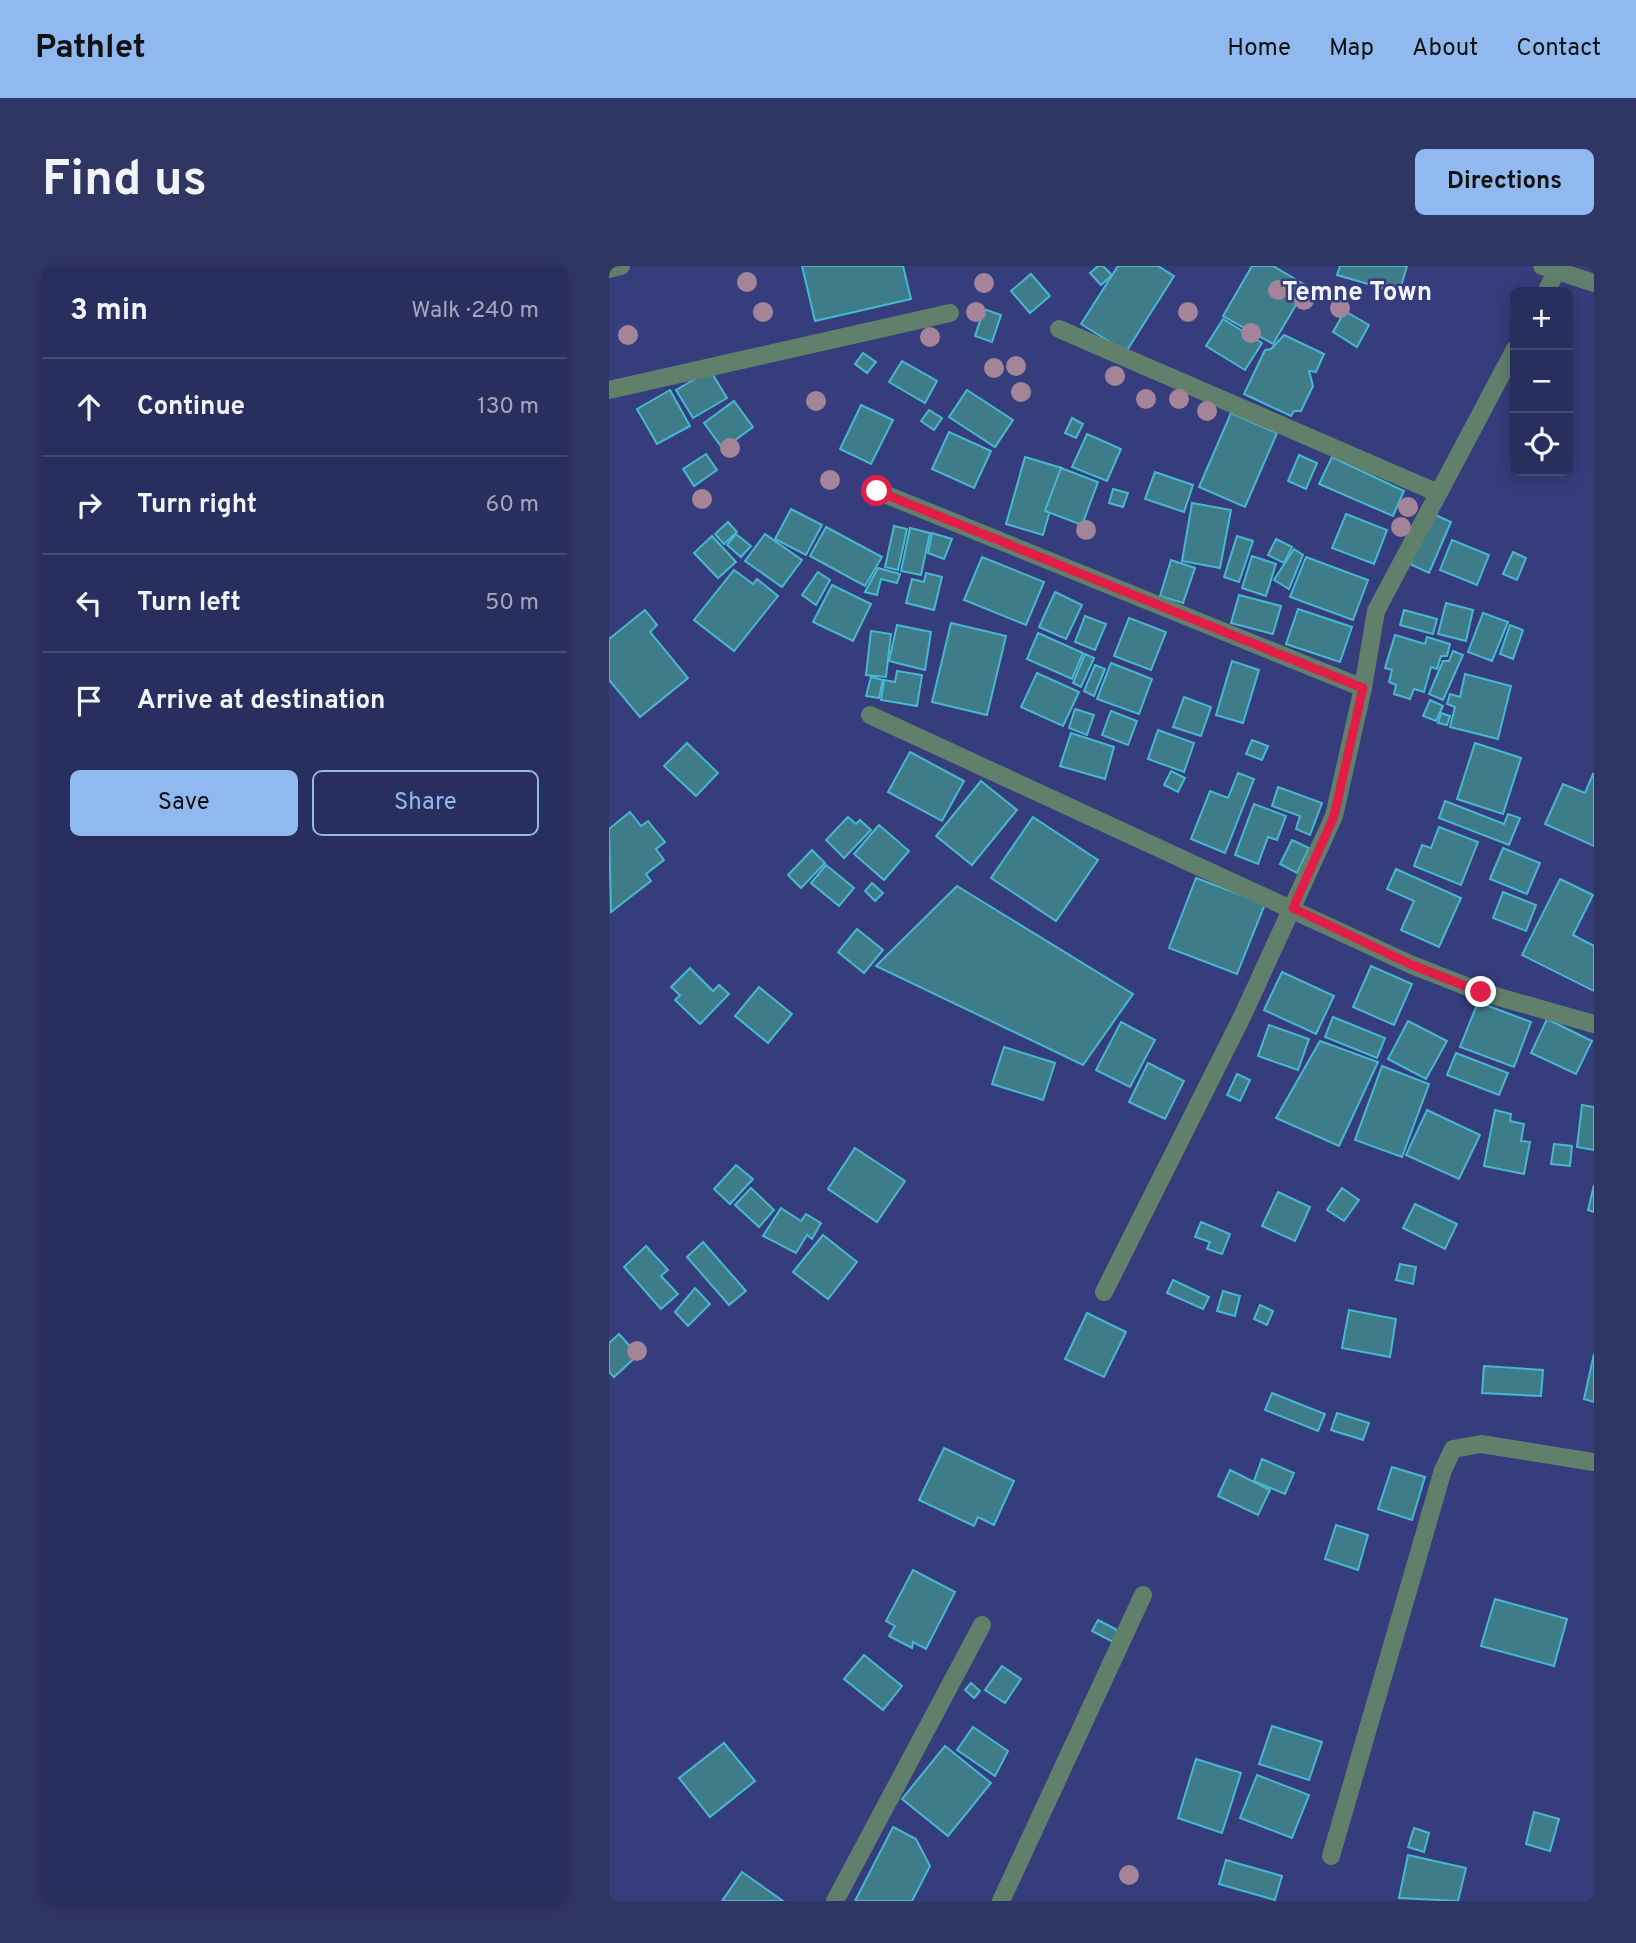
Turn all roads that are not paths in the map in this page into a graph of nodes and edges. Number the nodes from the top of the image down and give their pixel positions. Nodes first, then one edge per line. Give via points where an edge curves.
1 (621, 266) edge
2 (1553, 268) edge
3 (609, 269) edge
4 (1594, 283) edge
5 (1547, 287) edge
6 (950, 313) dead end
7 (1059, 329) dead end
8 (1514, 350) edge
9 (609, 390) edge
10 (877, 491) dead end
11 (1438, 493) junction
12 (1363, 688) junction
13 (870, 715) dead end
14 (1293, 908) junction
15 (1594, 1024) edge
16 (1104, 1292) dead end
17 (1594, 1462) edge
18 (1143, 1595) dead end
19 (982, 1625) dead end
20 (1331, 1856) dead end
21 (835, 1901) edge
22 (1001, 1901) edge

1 - 3 street
2 - 4 street
2 - 5 street
6 - 9 street
7 - 11 street
8 - 11 street
10 - 12 street
11 - 12 street via 1376,611
12 - 14 street via 1334,816
13 - 14 street
14 - 15 street via 1481,992
14 - 16 street
17 - 20 street via 1481,1444 1453,1449 1443,1470
18 - 22 street
19 - 21 street

